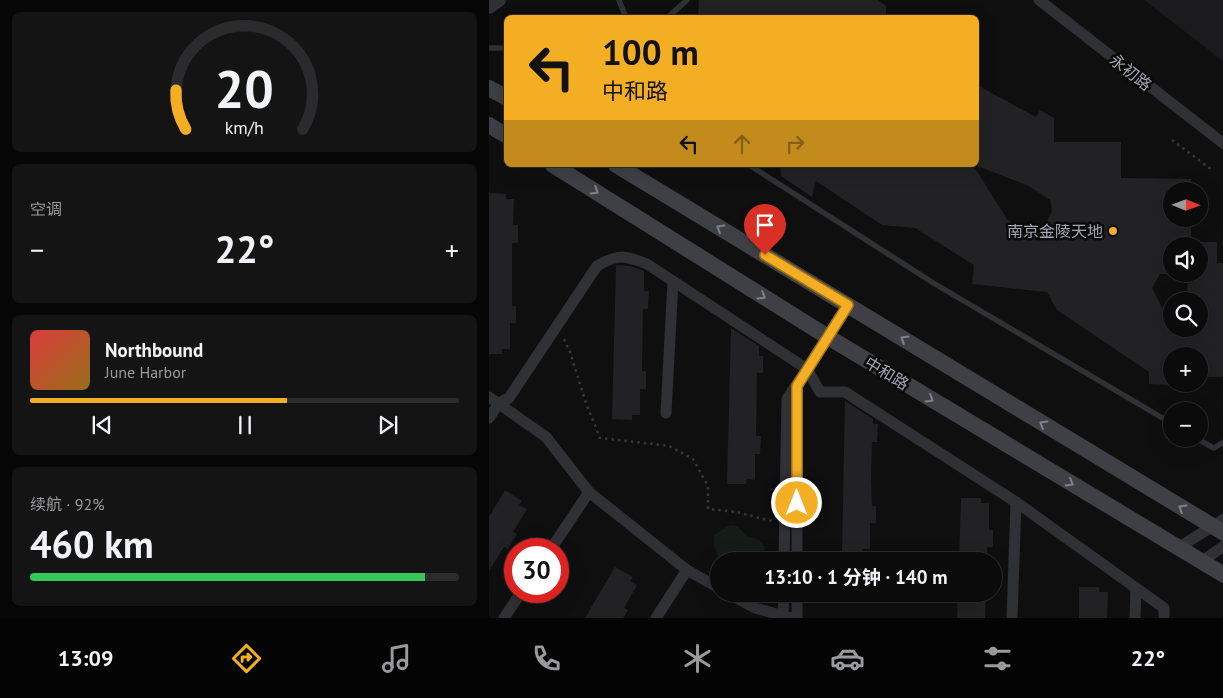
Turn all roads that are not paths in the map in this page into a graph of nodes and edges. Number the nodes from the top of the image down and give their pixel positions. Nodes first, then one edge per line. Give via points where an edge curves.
1 (499, 0) edge
2 (619, 0) edge
3 (687, 0) edge
4 (1039, 0) edge
5 (489, 7) edge
6 (626, 15) edge
7 (670, 15) edge
8 (489, 48) edge
9 (504, 48) edge
10 (489, 88) edge
11 (504, 96) edge
12 (489, 124) edge
13 (504, 134) edge
14 (1223, 144) edge
15 (556, 167) edge
16 (619, 167) edge
17 (752, 167) edge
18 (673, 281) junction
19 (848, 305) junction
20 (828, 337) junction
21 (807, 369) junction
22 (797, 386) junction
23 (494, 400) edge
24 (666, 413) dead end
25 (489, 418) edge
26 (1163, 419) edge
27 (1223, 442) edge
28 (1208, 445) edge
29 (589, 492) junction
30 (1016, 502) junction
31 (1220, 526) edge
32 (558, 538) edge
33 (1223, 546) edge
34 (1178, 548) junction
35 (784, 552) edge
36 (797, 552) edge
37 (1201, 562) junction
38 (687, 570) junction
39 (1223, 575) edge
40 (710, 583) edge
41 (1136, 588) junction
42 (744, 602) edge
43 (785, 602) edge
44 (797, 602) edge
45 (515, 603) edge
46 (787, 617) edge
47 (505, 618) edge
48 (656, 618) edge
49 (797, 618) edge
50 (1012, 618) edge
51 (1135, 618) edge
52 (1164, 618) edge

1 - 5 street
2 - 6 lane
3 - 7 lane
4 - 14 street, 永初路
8 - 9 lane
10 - 11 main road
12 - 13 main road
15 -> 20 main road, 中和路
19 -> 16 main road
17 - 26 lane via 935,284
18 - 21 street
18 - 23 street via 629,257 613,257 597,266 509,398
18 - 24 street
19 - 20 street
31 -> 19 main road
20 - 21 street
20 -> 34 main road, 中和路
21 - 22 street
21 - 30 street via 820,392 845,392
22 - 35 street via 787,399
22 - 36 street
23 - 25 street
23 - 29 street via 546,437
27 - 28 lane via 1214,448
29 - 32 street
29 - 38 street
30 - 41 street
30 - 50 street
31 - 34 street
33 - 37 street
34 - 37 main road, 中和路
37 - 39 main road, 中和路
38 - 40 street
38 - 48 street
41 - 51 street
41 - 52 street via 1164,608
42 - 46 street
43 - 46 street
44 - 49 street
45 - 47 street

